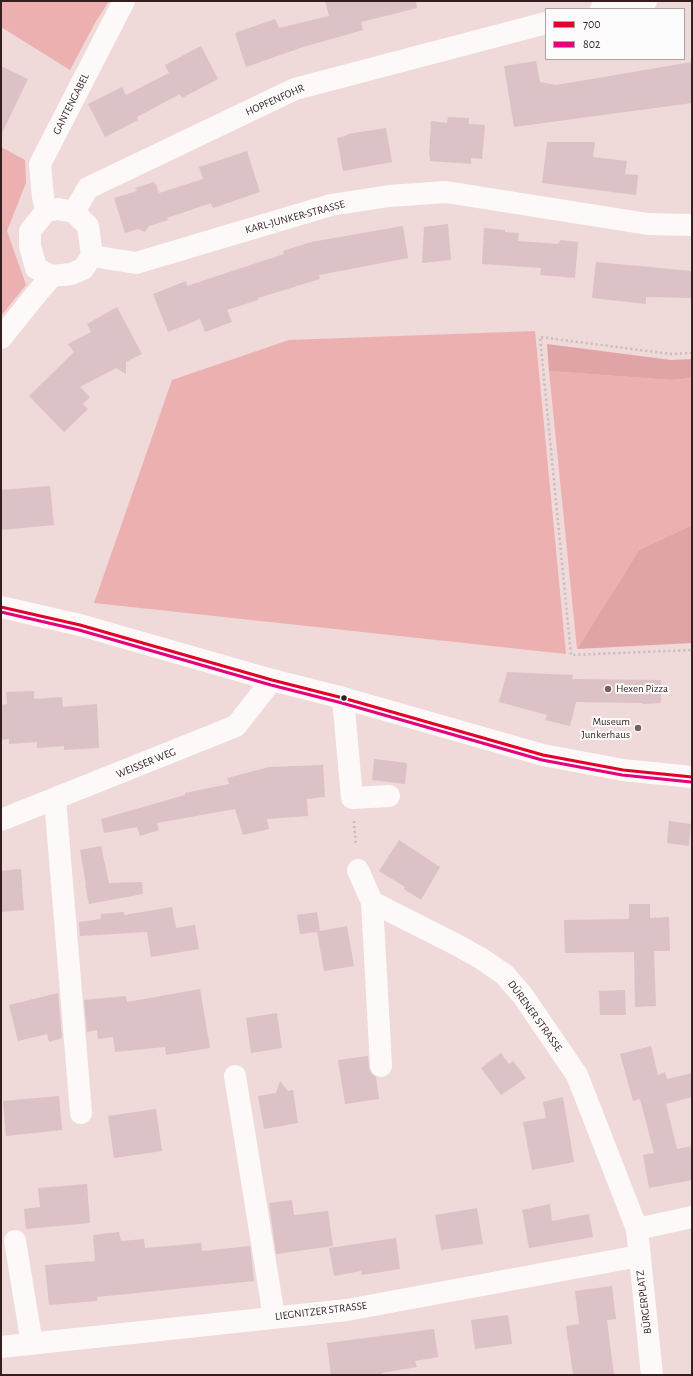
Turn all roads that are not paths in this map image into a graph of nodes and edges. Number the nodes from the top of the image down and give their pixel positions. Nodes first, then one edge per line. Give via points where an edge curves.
1 (124, 1) edge
2 (646, 1) edge
3 (609, 5) edge
4 (545, 23) edge
5 (46, 211) junction
6 (74, 212) junction
7 (692, 225) edge
8 (92, 256) junction
9 (52, 276) junction
10 (1, 338) edge
11 (1, 607) edge
12 (272, 680) junction
13 (343, 698) junction
14 (692, 777) edge
15 (389, 796) dead end
16 (55, 799) junction
17 (1, 820) edge
18 (358, 870) road end
19 (372, 902) junction
20 (381, 1066) dead end
21 (236, 1076) dead end
22 (81, 1114) dead end
23 (692, 1217) edge
24 (637, 1229) junction
25 (15, 1241) dead end
26 (639, 1256) junction
27 (274, 1317) junction
28 (32, 1344) junction
29 (1, 1347) edge
30 (652, 1375) edge

1 - 5 street, GANTENGABEL via 40,164
2 - 3 street
4 - 6 street, HOPFENFOHR via 296,89 88,188
5 - 6 street via 58,209
5 - 9 street via 30,231 30,246 36,268
6 - 8 street via 88,226
7 - 8 street, KARL-JUNKER-STRASSE via 648,224 446,192 388,196 331,205 136,263
8 - 9 street via 83,269 71,274
9 - 10 street
11 - 12 street via 80,625
12 - 13 street
12 - 16 street, WEISSER WEG via 236,726
13 - 14 street via 543,755 623,770
13 - 15 street via 352,798
16 - 17 street, WEISSER WEG
16 - 22 street
18 - 19 street
19 - 20 street
19 - 24 street, DÜRENER STRASSE via 482,959 505,975 523,996 577,1075
21 - 27 street
23 - 24 street
24 - 26 street, BÜRGERPLATZ
25 - 28 street
26 - 27 street, LIEGNITZER STRASSE via 347,1310
26 - 30 street, BÜRGERPLATZ
27 - 28 street, LIEGNITZER STRASSE
28 - 29 street, LIEGNITZER STRASSE

